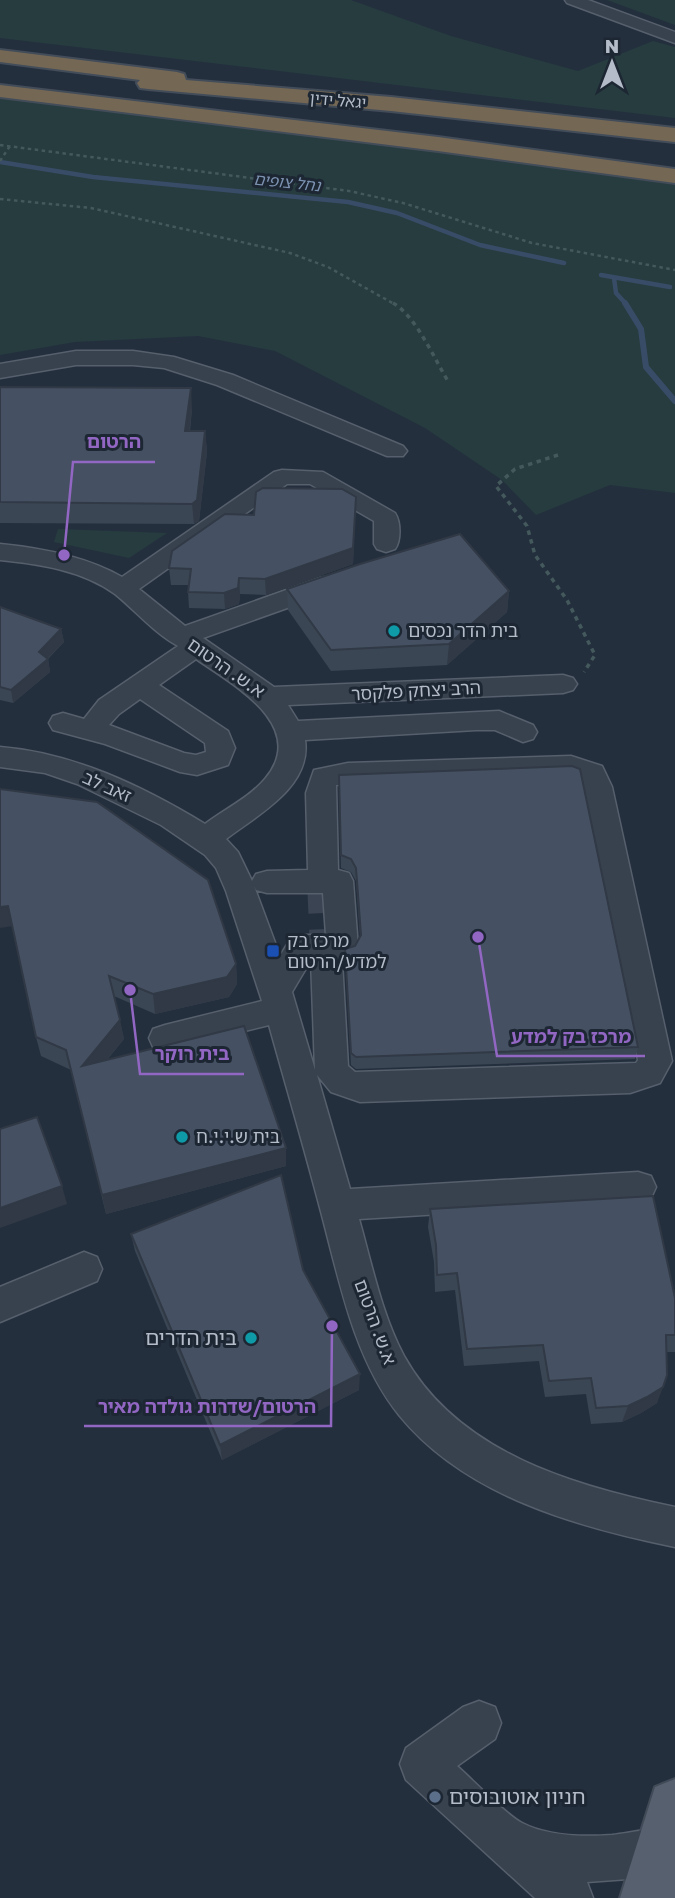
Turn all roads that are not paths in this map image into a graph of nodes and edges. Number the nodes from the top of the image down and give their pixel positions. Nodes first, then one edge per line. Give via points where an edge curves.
1 (573, 0) edge
2 (590, 0) edge
3 (675, 31) edge
4 (675, 38) edge
5 (0, 56) edge
6 (0, 68) edge
7 (0, 80) edge
8 (0, 91) edge
9 (391, 104) junction
10 (281, 125) junction
11 (675, 135) edge
12 (675, 147) edge
13 (675, 159) edge
14 (675, 176) edge
15 (0, 371) edge
16 (395, 451) dead end
17 (0, 552) edge
18 (391, 556) edge
19 (356, 575) edge
20 (123, 587) junction
21 (188, 642) junction
22 (562, 684) road end
23 (139, 685) junction
24 (269, 697) junction
25 (63, 723) dead end
26 (381, 725) junction
27 (90, 730) junction
28 (290, 731) junction
29 (523, 732) dead end
30 (0, 757) edge
31 (386, 771) junction
32 (206, 838) junction
33 (323, 881) junction
34 (267, 882) dead end
35 (326, 948) junction
36 (278, 1000) junction
37 (166, 1038) dead end
38 (638, 1187) dead end
39 (338, 1205) junction
40 (84, 1269) dead end
41 (0, 1306) edge
42 (619, 1514) junction
43 (675, 1527) edge
44 (675, 1550) edge
45 (479, 1723) dead end
46 (503, 1840) junction
47 (662, 1852) edge
48 (569, 1898) edge

1 - 4 street
2 - 3 street
5 - 9 highway
6 - 9 highway, יגאל ידין
7 - 12 highway, יגאל ידין
8 - 10 highway
9 - 11 highway, יגאל ידין
10 - 13 highway via 468,137
10 - 14 highway
15 - 16 street via 76,358 166,362 225,380
17 - 20 street, א.ש. הרטום via 68,564
18 - 20 street via 386,518 315,477 282,477
19 - 21 street
20 - 21 street, א.ש. הרטום
21 - 23 street
21 - 24 street, א.ש. הרטום
22 - 24 street, הרב יצחק פלקסר
23 - 27 street via 108,707
23 - 27 street via 218,738 218,758 197,765 180,762
24 - 28 street, א.ש. הרטום
25 - 27 street
26 - 28 street
26 - 29 street via 499,721
26 - 31 street
28 - 32 street via 293,752 274,788
30 - 32 street, זאב לב via 47,763 86,777
31 - 33 street via 324,776 320,793
31 - 35 street via 571,766 592,772 655,1061 648,1073 629,1079 360,1087 343,1082 332,1072
32 - 36 street, א.ש. הרטום via 227,859 257,929
33 - 34 street
33 - 35 street via 338,881 342,948
35 - 36 street via 302,947
36 - 37 street
36 - 39 street, א.ש. הרטום
38 - 39 street
39 - 42 street, א.ש. הרטום via 381,1347 414,1403 503,1473
40 - 41 street
42 - 43 street, א.ש. הרטום
42 - 44 street, א.ש. הרטום
45 - 46 street via 422,1764
46 - 47 street via 585,1861
46 - 48 street

